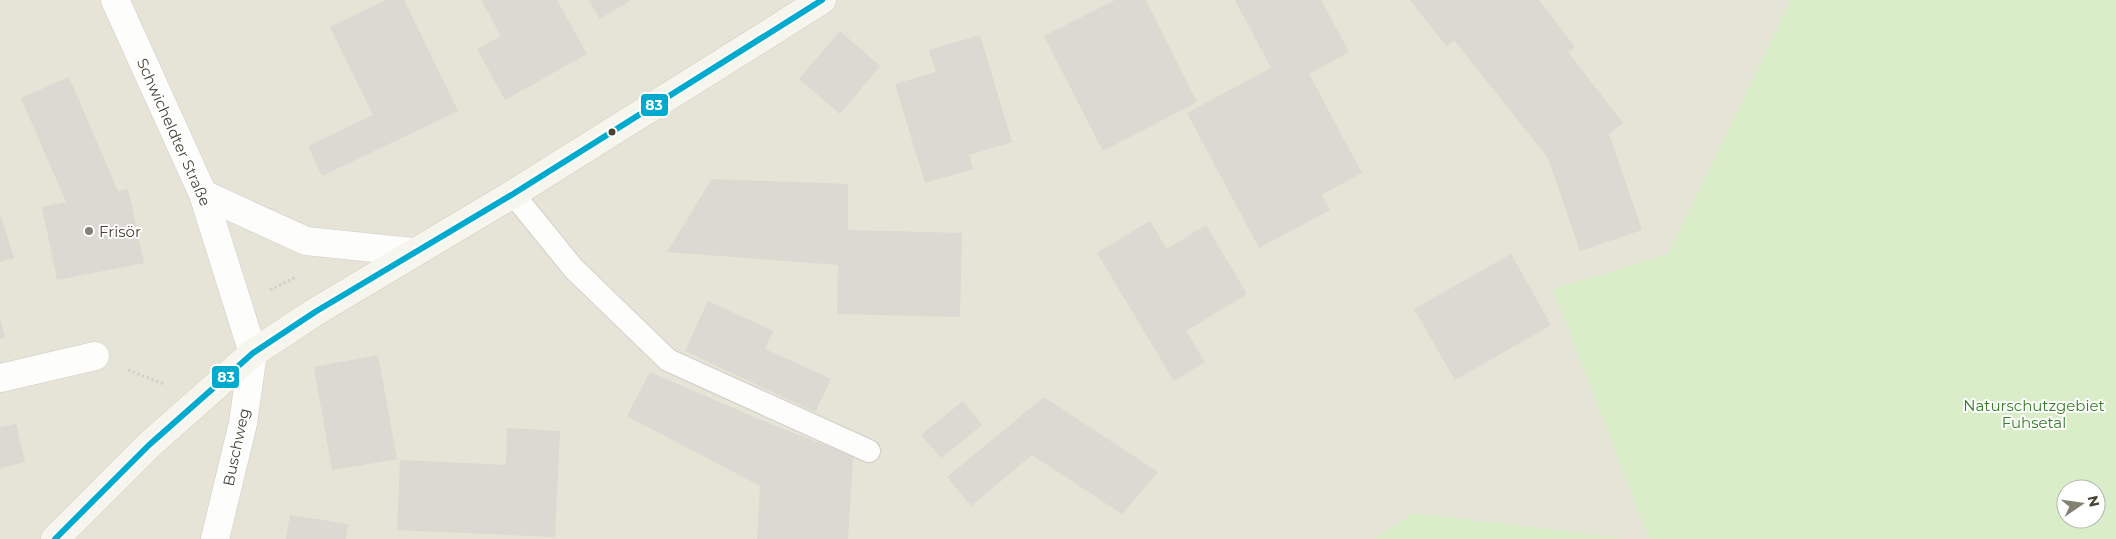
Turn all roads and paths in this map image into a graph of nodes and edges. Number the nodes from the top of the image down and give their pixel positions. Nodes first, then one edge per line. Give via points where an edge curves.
1 (115, 0) edge
2 (822, 0) edge
3 (203, 194) junction
4 (513, 194) junction
5 (413, 252) junction
6 (253, 353) junction
7 (95, 356) joint
8 (0, 378) edge
9 (201, 399) junction
10 (869, 451) dead end
11 (56, 539) edge
12 (215, 539) edge

1 - 3 street, Schwicheldter Straße
2 - 4 main road
3 - 5 street via 306,241
3 - 6 street, Schwicheldter Straße
4 - 5 main road
4 - 10 lane via 574,270 668,360
5 - 6 main road
6 - 9 main road
6 - 12 street, Buschweg via 243,423
7 - 8 street
7 - 9 path
9 - 11 main road via 149,445

